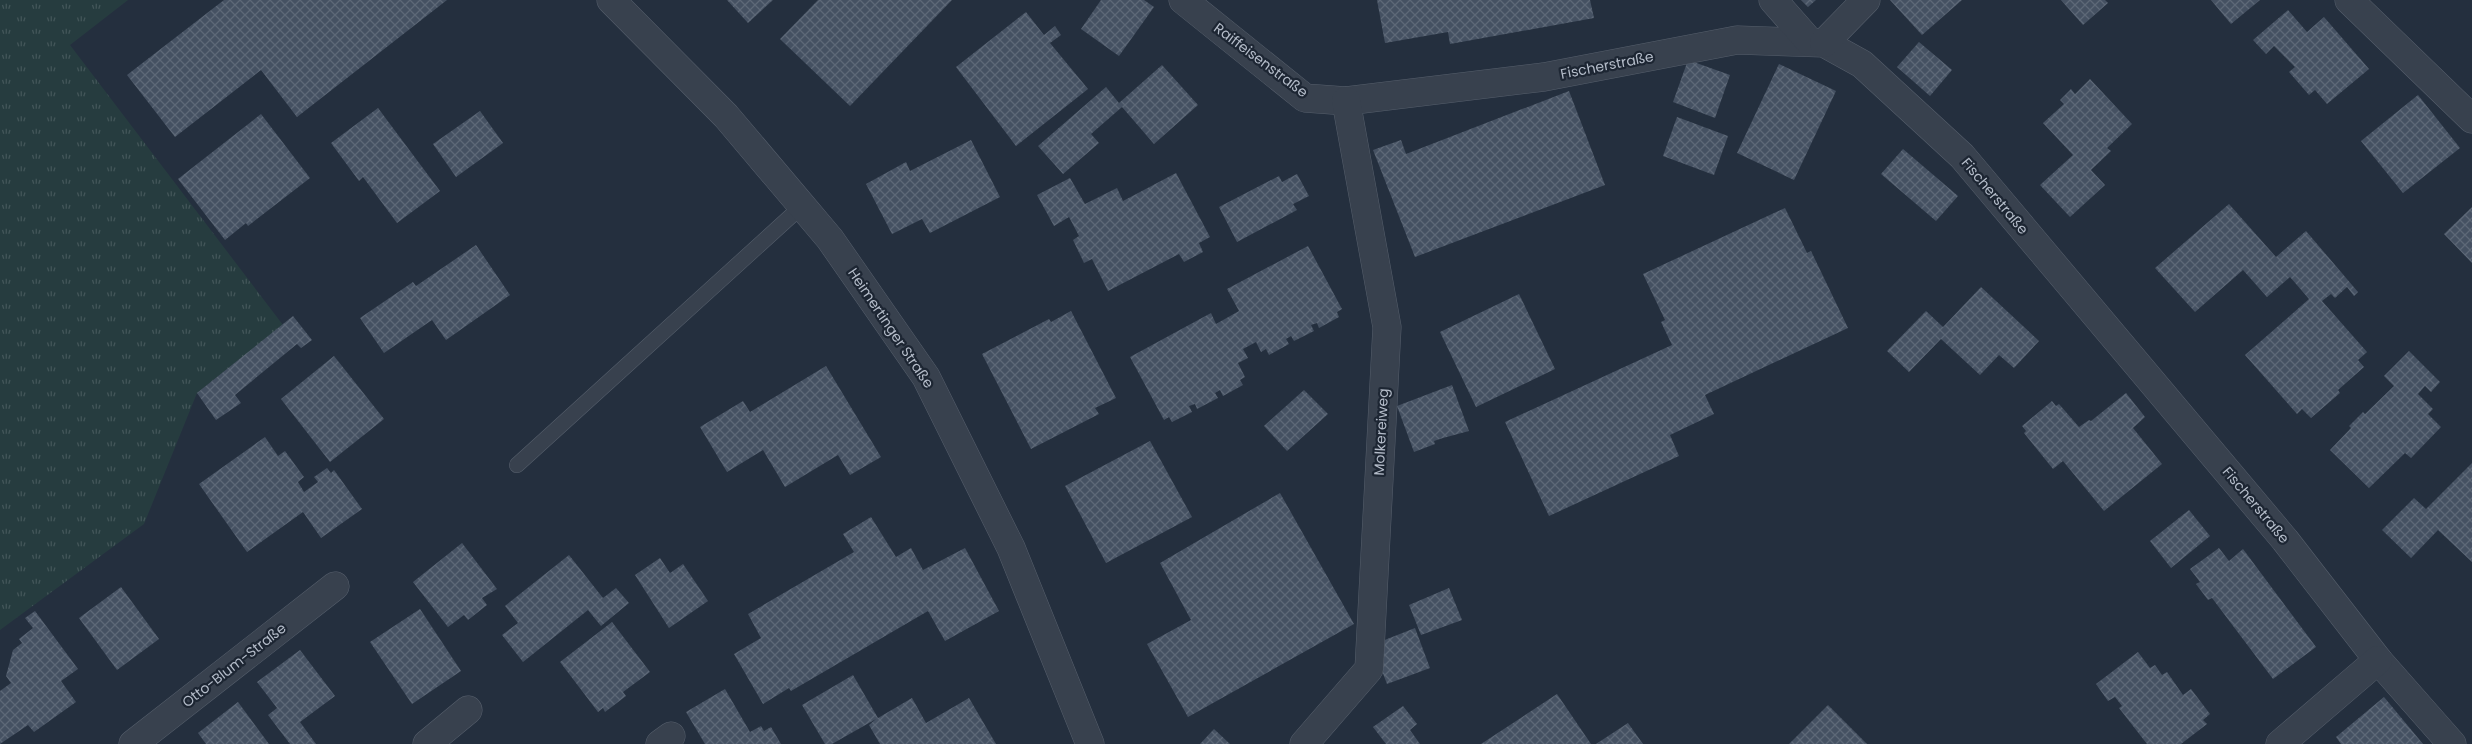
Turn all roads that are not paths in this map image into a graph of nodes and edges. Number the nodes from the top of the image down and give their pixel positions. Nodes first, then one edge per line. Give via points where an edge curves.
1 (610, 0) edge
2 (1183, 0) edge
3 (1773, 0) edge
4 (1866, 0) edge
5 (2349, 0) edge
6 (1817, 42) junction
7 (1346, 100) junction
8 (2472, 119) edge
9 (802, 206) junction
10 (517, 465) dead end
11 (335, 586) dead end
12 (2378, 660) junction
13 (468, 710) dead end
14 (133, 744) edge
15 (427, 744) edge
16 (1090, 744) edge
17 (1304, 744) edge
18 (2280, 744) edge
19 (2452, 744) edge

1 - 9 street, Heimertinger Straße via 726,116
2 - 7 street, Raiffeisenstraße via 1305,98
3 - 6 street
4 - 6 street
5 - 8 street
6 - 7 street, Fischerstraße via 1737,40 1544,77
6 - 12 street, Fischerstraße via 1862,64 1962,156 2285,540
7 - 17 street, Molkereiweg via 1387,327 1368,669
9 - 10 lane
9 - 16 street, Heimertinger Straße via 830,239 926,377 1011,548
11 - 14 street, Otto-Blum-Straße
12 - 18 street
12 - 19 street, Fischerstraße
13 - 15 street

